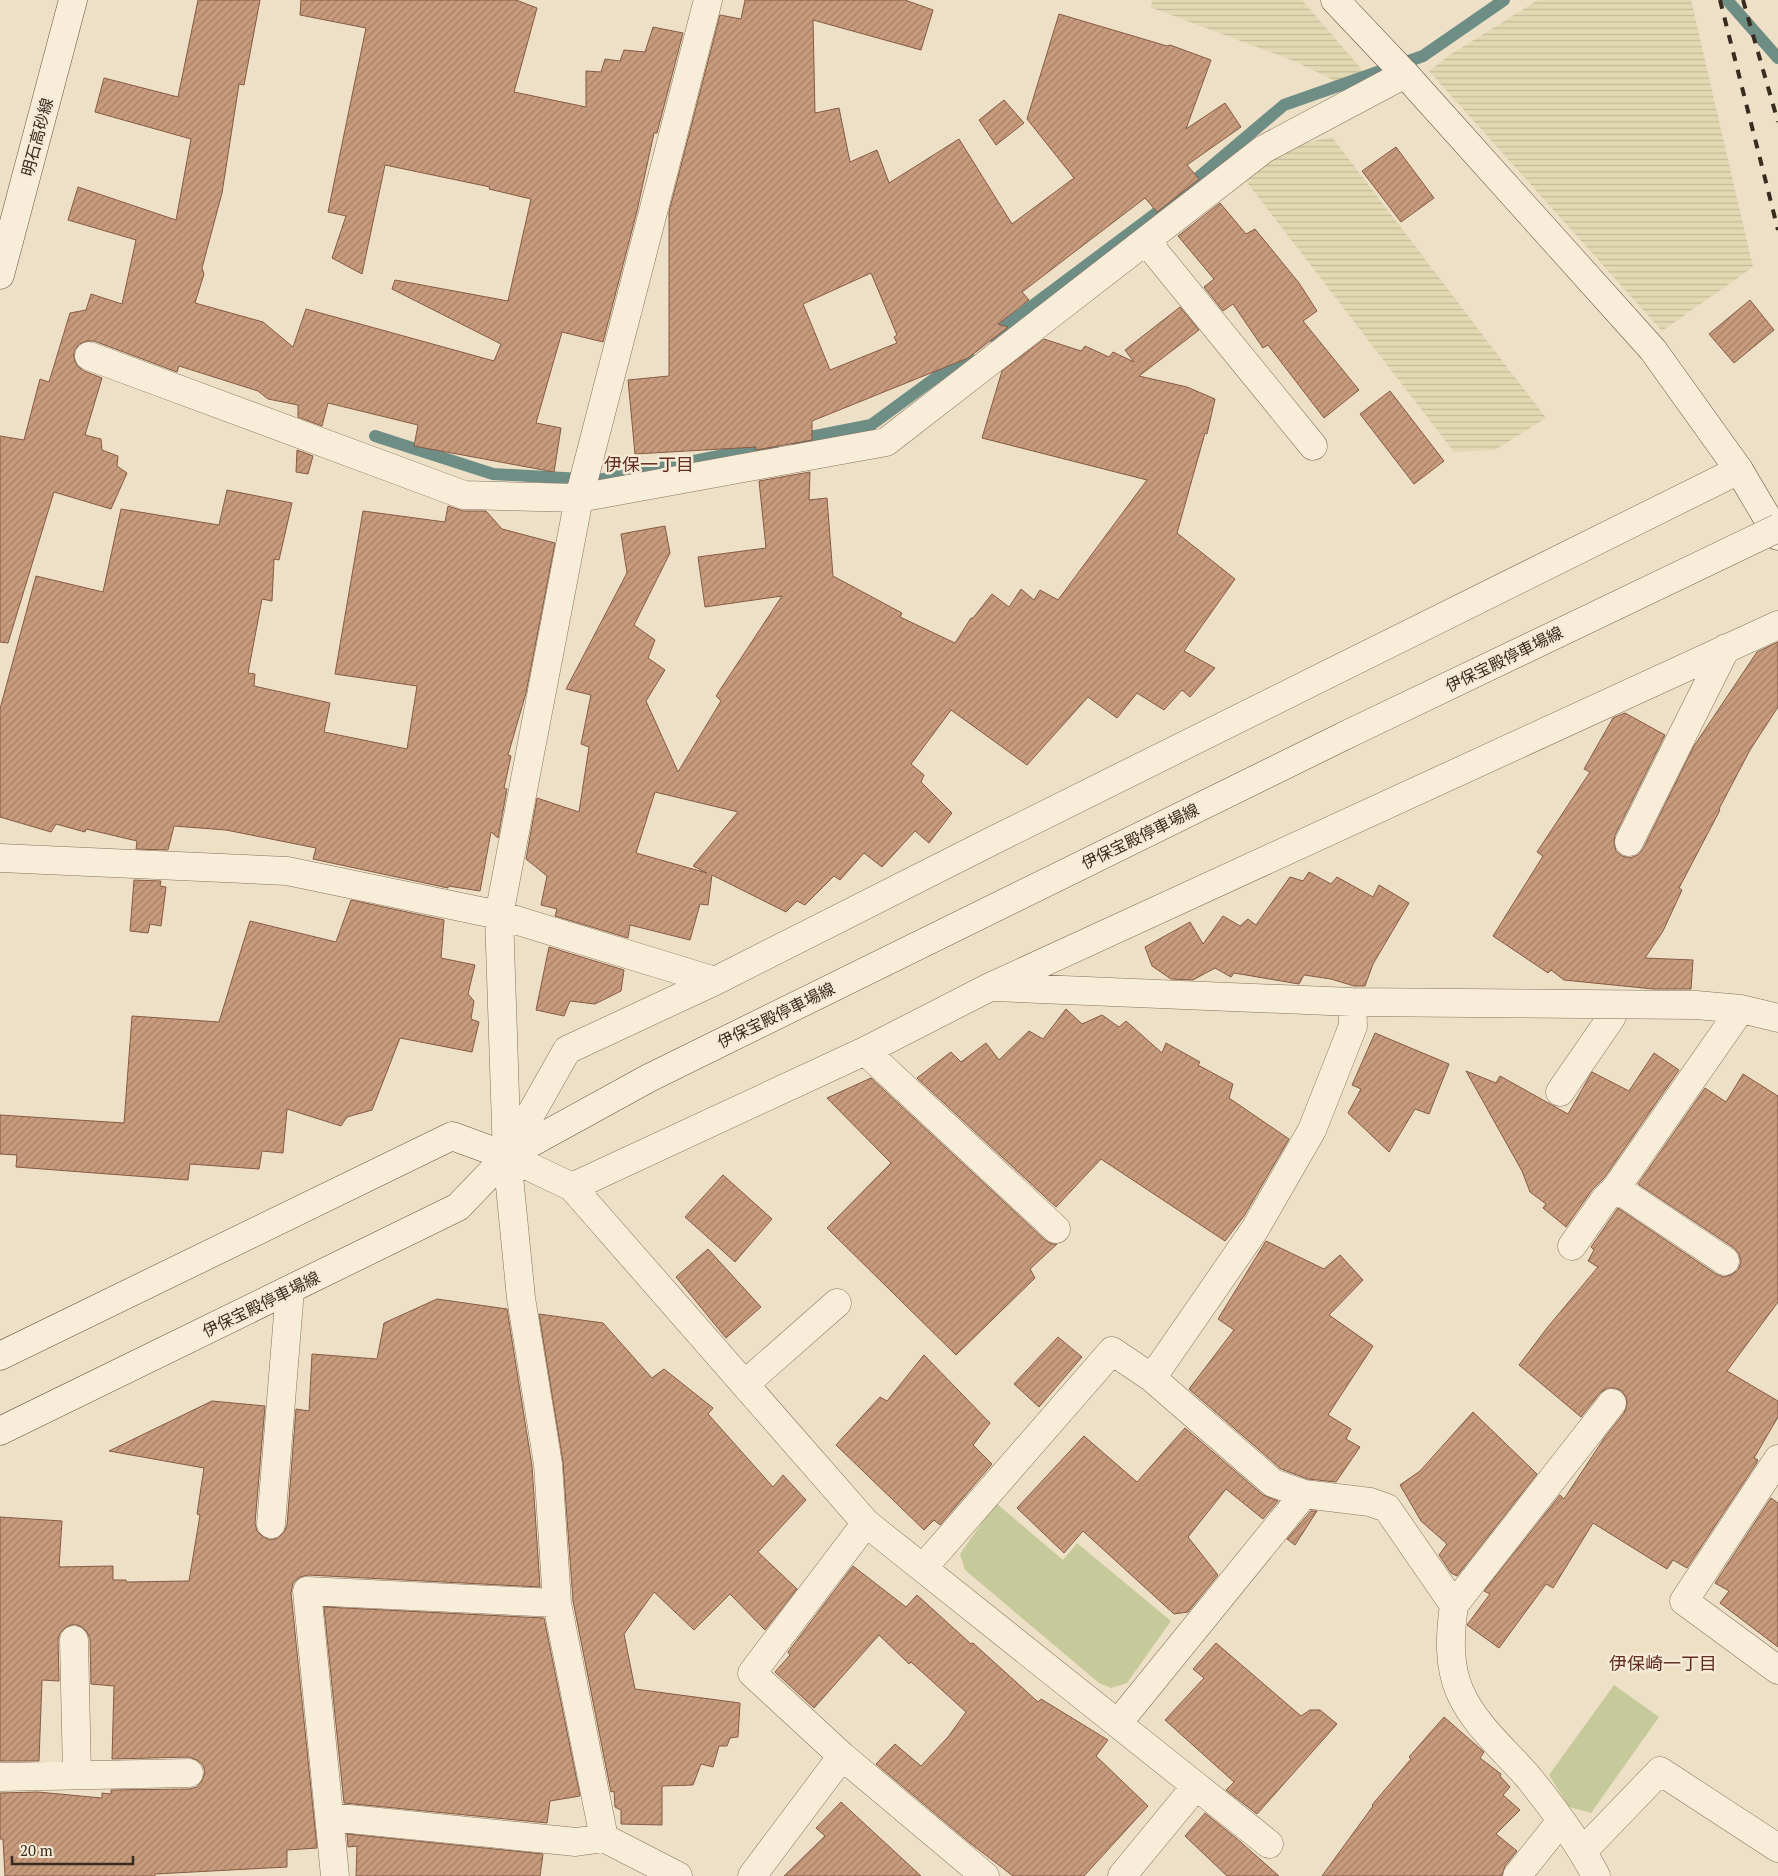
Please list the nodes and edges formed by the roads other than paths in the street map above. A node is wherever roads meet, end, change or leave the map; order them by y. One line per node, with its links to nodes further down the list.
1 (74, 0): 6 (street, 明石高砂線)
2 (708, 0): 10 (street)
3 (1336, 0): 4 (street)
4 (1405, 74): 5 (street); 9 (street)
5 (1146, 241): 8 (street); 10 (street)
6 (0, 275)
7 (90, 356): 10 (street)
8 (1313, 446)
9 (1738, 470): 12 (street); 18 (street)
10 (579, 498): 17 (street)
11 (1778, 528): 26 (street, 伊保宝殿停車場線, bridge)
12 (1778, 536)
13 (1778, 625): 14 (street)
14 (1726, 648): 15 (street); 19 (street)
15 (1629, 842)
16 (0, 858): 17 (street)
17 (499, 915): 18 (street); 26 (street)
18 (715, 981): 26 (street)
19 (990, 987): 20 (street); 24 (street)
20 (1352, 1002): 21 (street); 35 (street)
21 (1617, 1005): 22 (street); 25 (street)
22 (1741, 1009): 23 (street); 28 (street)
23 (1778, 1018)
24 (865, 1052): 27 (street); 29 (street)
25 (1560, 1092)
26 (507, 1156): 27 (street); 32 (street, 伊保宝殿停車場線); 34 (street); 44 (street)
27 (572, 1187): 36 (street)
28 (1616, 1188): 30 (street); 31 (street)
29 (1056, 1229)
30 (1572, 1246)
31 (1725, 1261)
32 (290, 1290): 38 (street, 伊保宝殿停車場線); 42 (street)
33 (837, 1303): 36 (street)
34 (0, 1356)
35 (1152, 1378): 40 (street); 43 (street)
36 (745, 1384): 41 (street)
37 (1612, 1403): 45 (street)
38 (0, 1431)
39 (1778, 1459): 47 (street)
40 (1304, 1494): 45 (street); 48 (street)
41 (866, 1523): 43 (street); 49 (street)
42 (271, 1524)
43 (923, 1568): 48 (street)
44 (557, 1603): 54 (street); 56 (street)
45 (1454, 1605): 55 (street)
46 (74, 1640): 51 (street)
47 (1778, 1670)
48 (1118, 1724): 53 (street)
49 (842, 1756): 62 (street); 63 (street)
50 (189, 1773): 51 (street)
51 (77, 1775): 52 (street)
52 (0, 1777)
53 (1196, 1786): 57 (street); 64 (street)
54 (330, 1817): 56 (street); 60 (street)
55 (1561, 1821): 59 (street); 65 (street)
56 (604, 1838): 61 (street)
57 (1269, 1844)
58 (1778, 1848): 59 (street)
59 (1583, 1851): 66 (street)
60 (335, 1876)
61 (678, 1876)
62 (752, 1876)
63 (985, 1876)
64 (1122, 1876)
65 (1517, 1876)
66 (1596, 1876)

